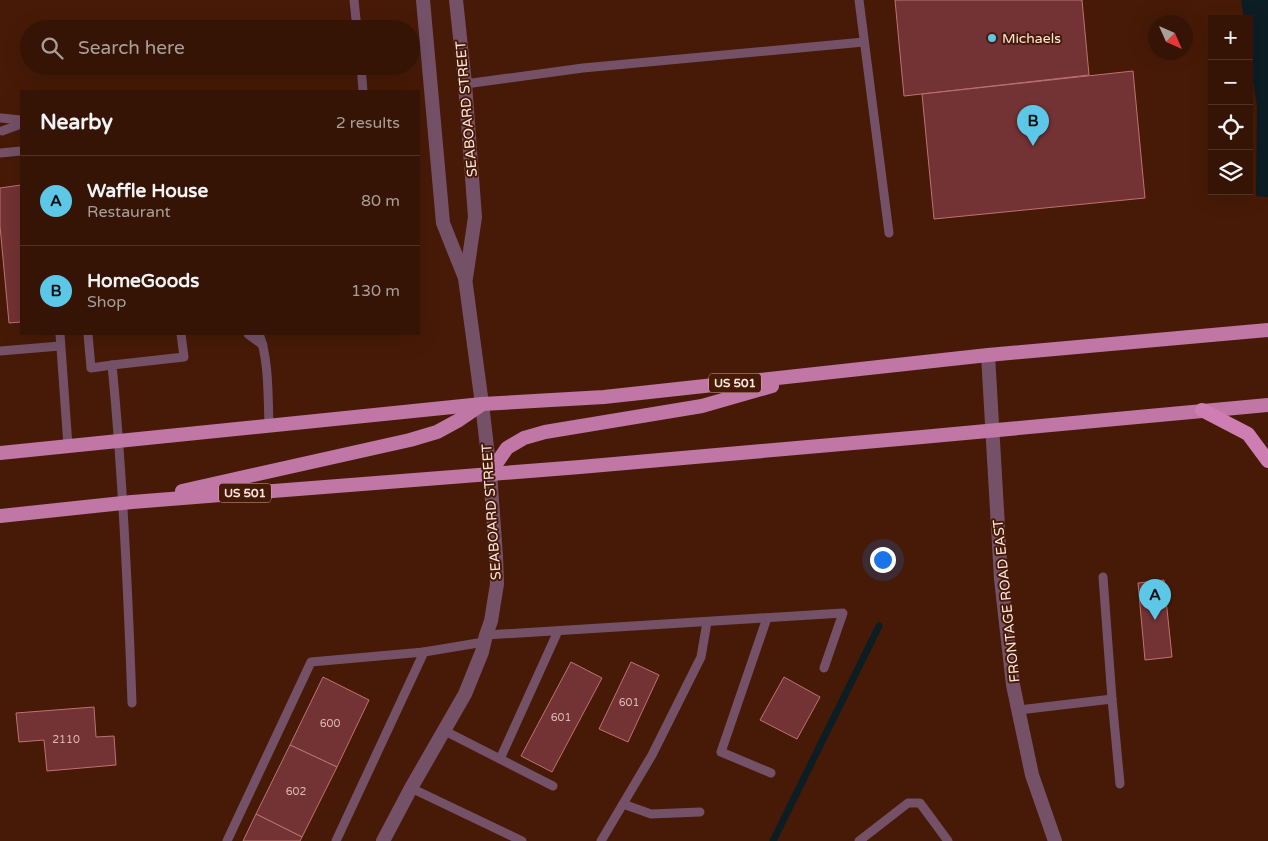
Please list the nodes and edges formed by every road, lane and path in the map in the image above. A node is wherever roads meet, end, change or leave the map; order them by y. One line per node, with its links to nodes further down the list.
1 (354, 0): 5 (lane)
2 (423, 0): 17 (street, SEABOARD STREET)
3 (456, 0): 8 (street, SEABOARD STREET)
4 (859, 0): 6 (lane)
5 (356, 20)
6 (864, 42): 8 (lane); 16 (lane)
7 (362, 75): 9 (lane)
8 (465, 84): 17 (street, SEABOARD STREET)
9 (363, 90)
10 (1, 118): 11 (lane)
11 (20, 120)
12 (20, 124): 13 (lane)
13 (2, 131)
14 (20, 151): 15 (lane)
15 (0, 153)
16 (889, 233)
17 (466, 278): 30 (street, SEABOARD STREET)
18 (1268, 330): 27 (main road, US 501)
19 (60, 335): 25 (lane)
20 (88, 335): 28 (lane)
21 (181, 335): 28 (lane)
22 (249, 335): 24 (lane)
23 (259, 335): 24 (lane)
24 (263, 345): 33 (lane)
25 (60, 346): 26 (lane); 36 (lane)
26 (0, 351)
27 (988, 355): 29 (main road, US 501); 34 (street, FRONTAGE ROAD EAST)
28 (112, 365): 35 (lane)
29 (810, 375): 30 (main road, US 501); 39 (main road)
30 (482, 404): 33 (main road, US 501); 39 (street, SEABOARD STREET); 40 (main road)
31 (1268, 405): 32 (main road, US 501)
32 (1202, 410): 34 (main road, US 501); 38 (highway)
33 (269, 426): 35 (main road, US 501)
34 (993, 430): 39 (main road, US 501); 51 (street, FRONTAGE ROAD EAST)
35 (119, 440): 36 (main road, US 501); 40 (lane)
36 (68, 446): 37 (main road, US 501)
37 (0, 452)
38 (1268, 461)
39 (490, 473): 40 (main road, US 501); 46 (street, SEABOARD STREET)
40 (128, 503): 41 (main road, US 501); 50 (lane)
41 (0, 516)
42 (1103, 577): 49 (lane)
43 (767, 618): 44 (lane); 48 (lane); 54 (lane)
44 (707, 622): 45 (lane); 58 (lane)
45 (558, 631): 46 (lane); 53 (lane)
46 (485, 639): 47 (lane); 52 (street, SEABOARD STREET)
47 (424, 652): 60 (lane); 61 (lane)
48 (824, 668)
49 (1112, 699): 51 (lane); 55 (lane)
50 (132, 703)
51 (1019, 710): 67 (street, FRONTAGE ROAD EAST)
52 (443, 730): 53 (lane); 57 (street, SEABOARD STREET)
53 (500, 759): 56 (lane)
54 (771, 773)
55 (1120, 784)
56 (553, 786)
57 (411, 788): 62 (street, SEABOARD STREET); 63 (lane)
58 (623, 804): 59 (lane); 64 (lane)
59 (700, 812)
60 (227, 841)
61 (336, 841)
62 (384, 841)
63 (522, 841)
64 (601, 841)
65 (859, 841): 66 (lane)
66 (948, 841)
67 (1055, 841)

